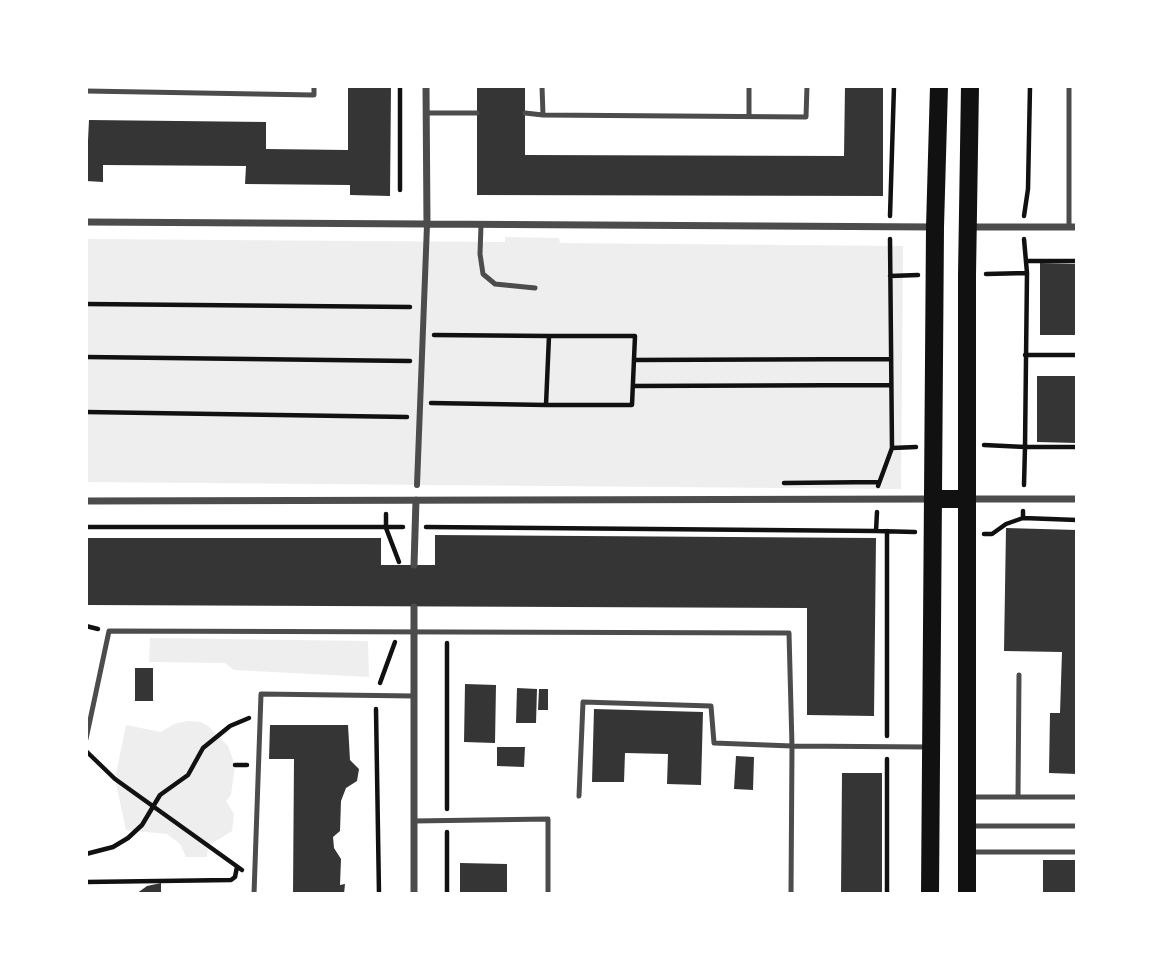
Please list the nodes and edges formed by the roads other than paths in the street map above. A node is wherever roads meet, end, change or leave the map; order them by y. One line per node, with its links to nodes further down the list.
1 (314, 86): 9 (lane)
2 (426, 86): 10 (street)
3 (542, 86): 13 (lane)
4 (749, 86): 14 (lane)
5 (807, 86): 14 (lane)
6 (939, 86): 20 (main road)
7 (970, 86): 21 (main road)
8 (1069, 86): 15 (lane)
9 (86, 91)
10 (426, 113): 11 (lane); 18 (street)
11 (477, 113)
12 (525, 113): 13 (lane)
13 (543, 115): 14 (lane)
14 (749, 116)
15 (1069, 195): 16 (lane); 22 (lane)
16 (1077, 195)
17 (86, 222): 18 (street)
18 (427, 225): 19 (street); 24 (street)
19 (481, 225): 20 (street); 23 (lane)
20 (935, 227): 21 (main road); 25 (main road)
21 (968, 227): 22 (street); 26 (main road)
22 (1073, 227)
23 (535, 288)
24 (417, 485)
25 (933, 499): 26 (main road); 28 (street); 37 (main road)
26 (967, 499): 27 (street); 39 (main road)
27 (1077, 499)
28 (416, 500): 29 (street); 30 (street)
29 (86, 501)
30 (414, 565)
31 (414, 607): 32 (street)
32 (414, 633): 34 (street); 35 (lane); 36 (lane)
33 (1019, 675): 40 (lane)
34 (414, 696): 42 (street); 47 (lane)
35 (86, 739)
36 (792, 746): 37 (lane); 38 (lane); 50 (lane)
37 (931, 747): 51 (main road)
38 (579, 796)
39 (967, 797): 40 (lane); 43 (main road)
40 (1018, 797): 41 (lane)
41 (1077, 797)
42 (414, 821): 48 (street); 49 (lane)
43 (967, 826): 44 (lane); 45 (main road)
44 (1077, 826)
45 (967, 852): 46 (lane); 52 (main road)
46 (1077, 852)
47 (254, 894)
48 (414, 894)
49 (548, 894)
50 (791, 894)
51 (930, 894)
52 (967, 894)

